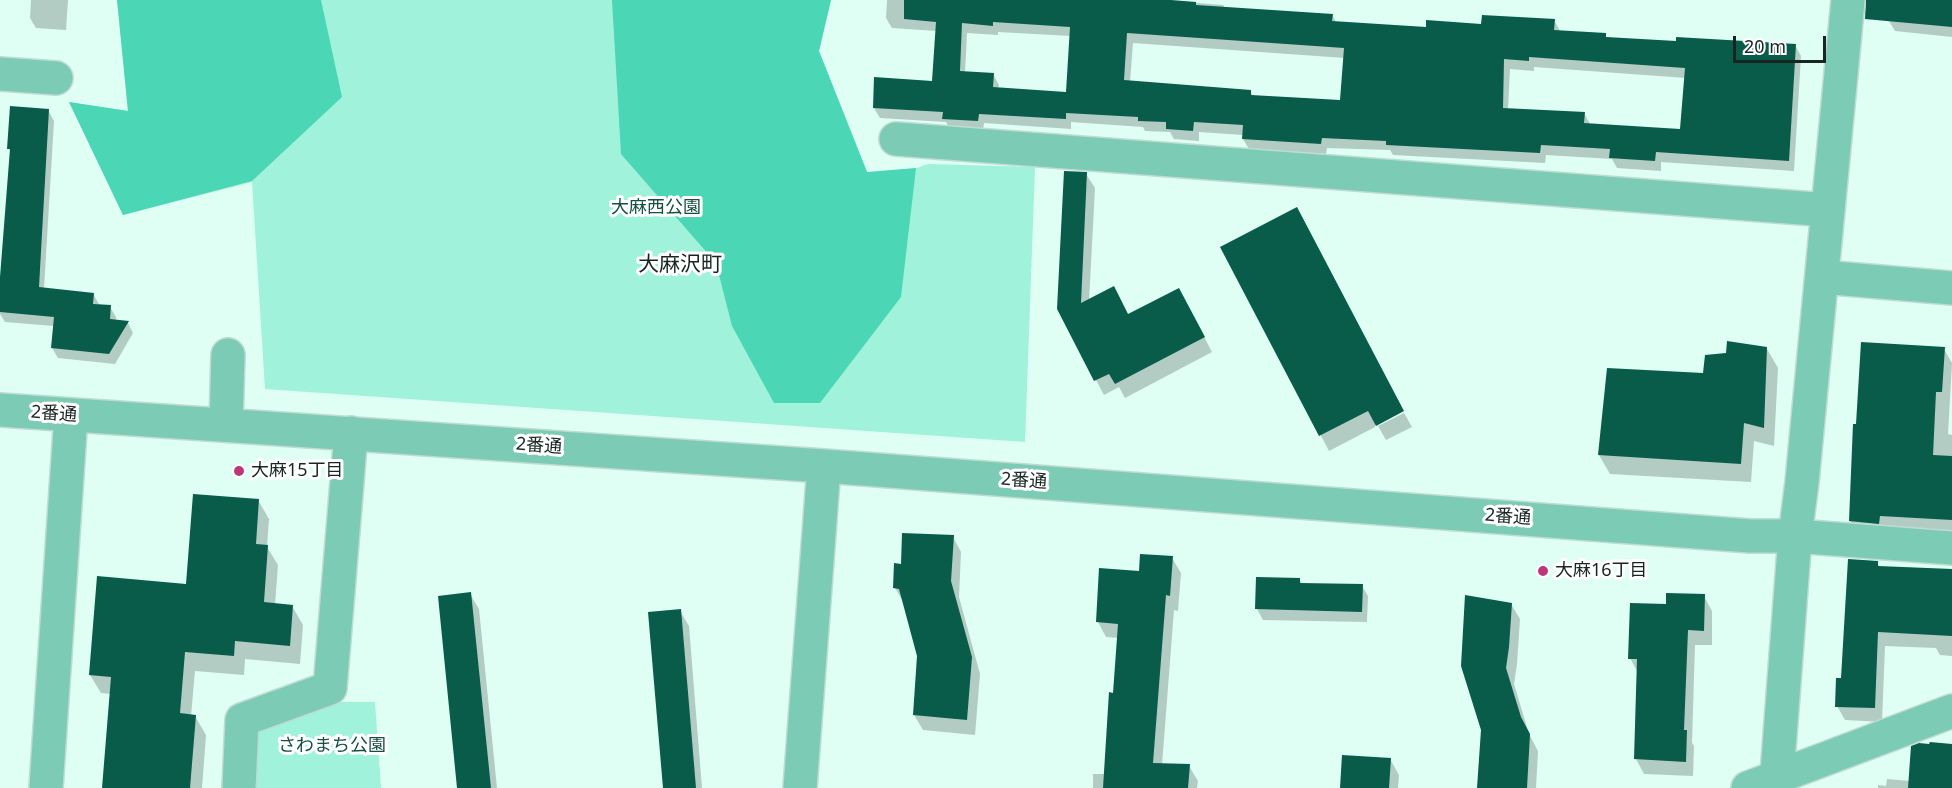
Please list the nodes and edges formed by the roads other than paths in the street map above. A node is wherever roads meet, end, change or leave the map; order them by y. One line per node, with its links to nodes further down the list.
1 (1848, 0): 5 (street)
2 (0, 74): 3 (street)
3 (56, 78)
4 (896, 139): 5 (street)
5 (1828, 210): 6 (street)
6 (1822, 277): 7 (street); 14 (street)
7 (1952, 288)
8 (228, 355): 11 (street)
9 (0, 410): 10 (street, 2番通)
10 (71, 415): 11 (street, 2番通); 18 (street)
11 (226, 425): 12 (street, 2番通)
12 (351, 433): 13 (street, 2番通); 19 (street)
13 (824, 466): 14 (street, 2番通); 20 (street)
14 (1795, 536): 15 (street, 2番通); 17 (street)
15 (1952, 548)
16 (1952, 711): 17 (street)
17 (1767, 785)
18 (46, 788)
19 (239, 788)
20 (800, 788)

